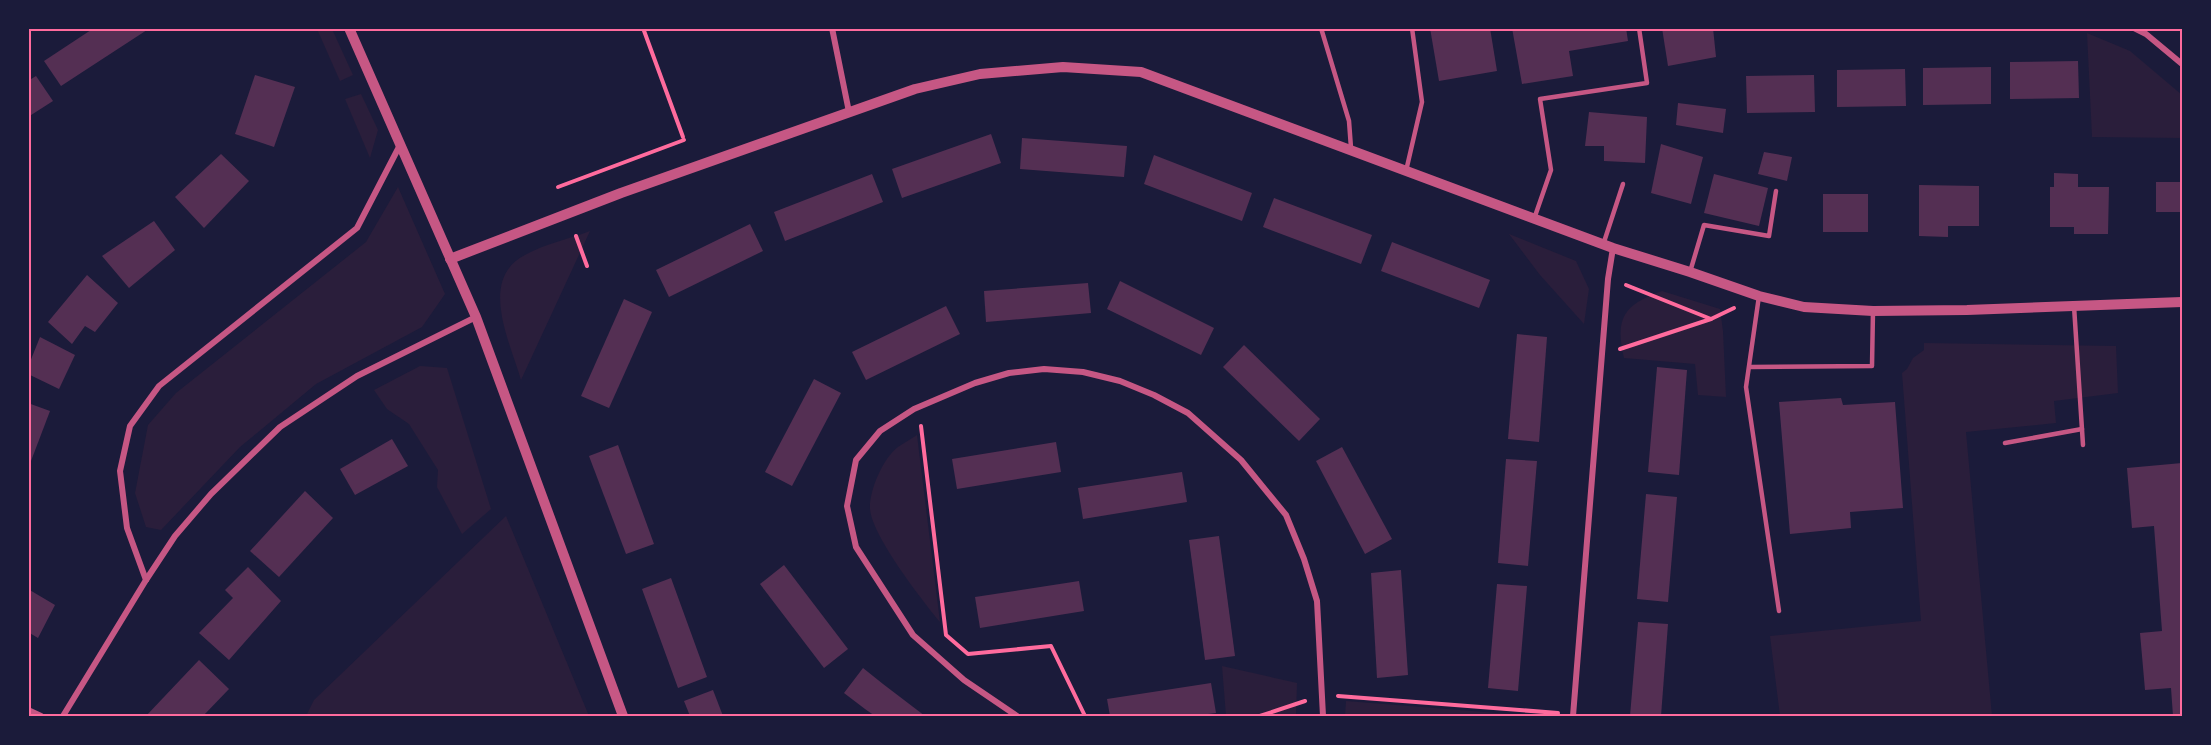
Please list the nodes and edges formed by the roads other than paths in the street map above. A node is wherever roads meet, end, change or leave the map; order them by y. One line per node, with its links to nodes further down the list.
1 (349, 28): 9 (street)
2 (832, 28): 8 (street)
3 (1321, 28): 10 (lane)
4 (1412, 28): 11 (lane)
5 (1639, 28): 14 (lane)
6 (2134, 28): 7 (street)
7 (2182, 64)
8 (849, 112): 10 (street); 16 (street)
9 (400, 146): 16 (street); 27 (street)
10 (1352, 151): 11 (street)
11 (1406, 171): 14 (street)
12 (1623, 184): 15 (lane)
13 (1776, 191): 17 (lane)
14 (1534, 219): 15 (street)
15 (1608, 247): 17 (street); 30 (street)
16 (450, 259): 22 (street)
17 (1690, 272): 18 (street)
18 (1759, 296): 21 (street); 23 (lane)
19 (2182, 302): 20 (street)
20 (2074, 306): 21 (street); 24 (lane)
21 (1874, 311): 23 (lane)
22 (476, 317): 27 (street); 33 (street)
23 (1750, 367): 28 (lane)
24 (2082, 429): 25 (lane); 26 (lane)
25 (2005, 443)
26 (2083, 445)
27 (146, 580): 32 (street)
28 (1779, 611)
29 (28, 710): 31 (street)
30 (1573, 716)
31 (41, 717)
32 (63, 717)
33 (623, 717)
34 (1017, 717): 35 (street)
35 (1323, 717)

